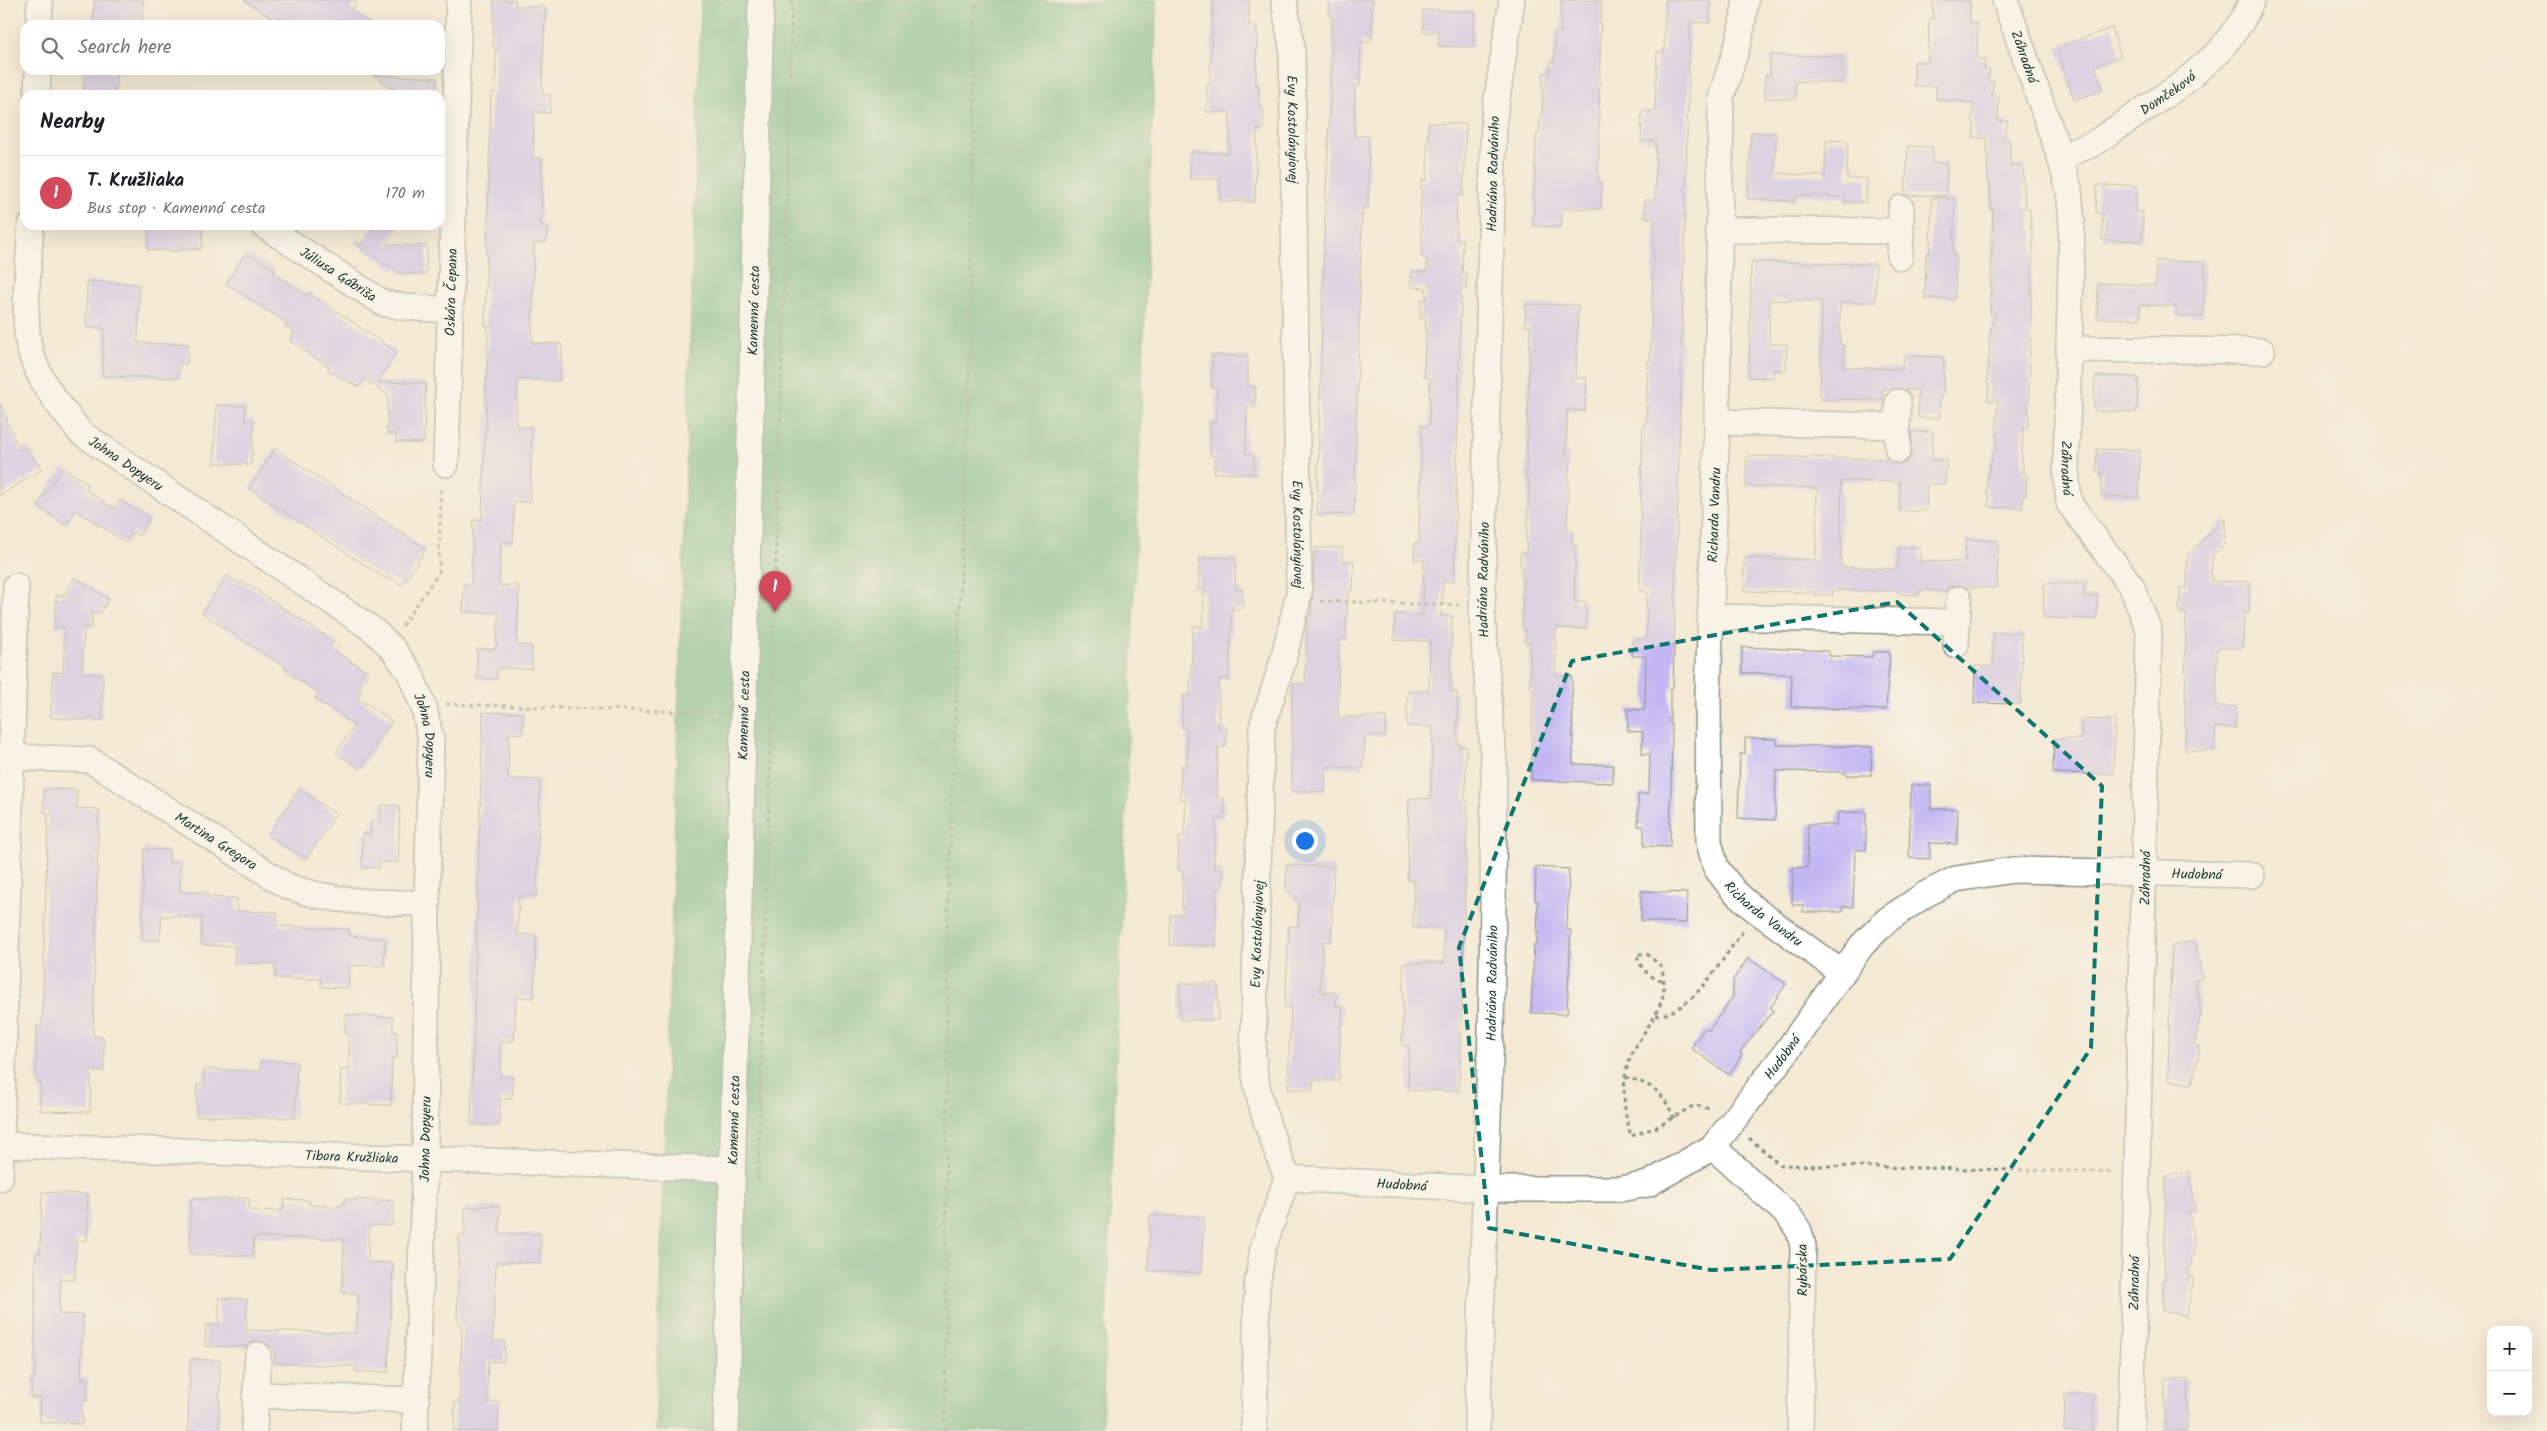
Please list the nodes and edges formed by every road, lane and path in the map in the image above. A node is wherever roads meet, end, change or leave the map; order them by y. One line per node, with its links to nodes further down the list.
1 (40, 0): 11 (street)
2 (459, 0): 19 (street, Oskára Čepana)
3 (761, 0): 47 (street, Kamenná cesta)
4 (792, 0): 51 (path)
5 (976, 0): 59 (path)
6 (1284, 0): 26 (street, Evy Kostolányiovej)
7 (1512, 0): 27 (street, Hadriána Radvániho)
8 (1746, 0): 17 (street, Richarda Vandru)
9 (2005, 0): 14 (street, Záhradná)
10 (2252, 0): 14 (street, Domčeková)
11 (39, 20)
12 (38, 75): 13 (street)
13 (37, 90)
14 (2060, 157): 20 (street, Záhradná)
15 (31, 230): 30 (street, Johna Dopyeru)
16 (271, 230): 19 (street, Júliusa Gábriša)
17 (1718, 230): 18 (street); 22 (street, Richarda Vandru)
18 (1900, 257)
19 (449, 310): 24 (street, Oskára Čepana)
20 (2070, 349): 21 (street); 34 (street, Záhradná)
21 (2262, 351)
22 (1717, 422): 23 (street); 28 (street, Richarda Vandru)
23 (1898, 426)
24 (446, 464): 30 (path)
25 (16, 586): 33 (street)
26 (1297, 600): 27 (path); 50 (street, Evy Kostolányiovej)
27 (1482, 605): 52 (street, Hadriána Radvániho)
28 (1711, 617): 29 (street); 37 (street, Richarda Vandru)
29 (1957, 622)
30 (387, 643): 36 (street, Johna Dopyeru)
31 (446, 704): 32 (path)
32 (727, 713)
33 (12, 757): 36 (street, Martina Gregora); 44 (street)
34 (2145, 873): 35 (street, Hudobná); 38 (street, Hudobná); 48 (street, Záhradná)
35 (2252, 875)
36 (427, 903): 46 (street, Johna Dopyeru)
37 (1757, 911): 38 (street, Richarda Vandru); 40 (path)
38 (1842, 973): 43 (street, Hudobná)
39 (1662, 980): 39 (path); 40 (path)
40 (1656, 1016): 41 (path)
41 (1625, 1077): 42 (path); 42 (path)
42 (1674, 1118): 43 (path)
43 (1731, 1122): 45 (street, Hudobná); 48 (path)
44 (1, 1145): 46 (street, Tibora Kružliaka); 49 (street)
45 (1712, 1147): 52 (street, Hudobná); 62 (street, Rybárska)
46 (425, 1160): 47 (street, Tibora Kružliaka); 55 (street, Johna Dopyeru)
47 (732, 1169): 58 (street, Kamenná cesta)
48 (2137, 1172): 63 (street, Záhradná)
49 (0, 1178)
50 (1287, 1178): 52 (street, Hudobná); 60 (street)
51 (758, 1182)
52 (1484, 1188): 61 (street, Hadriána Radvániho)
53 (258, 1355): 54 (street)
54 (256, 1395): 55 (street); 56 (street)
55 (416, 1400): 57 (street, Johna Dopyeru)
56 (254, 1431)
57 (415, 1431)
58 (726, 1431)
59 (945, 1431)
60 (1254, 1431)
61 (1477, 1431)
62 (1800, 1431)
63 (2130, 1431)

